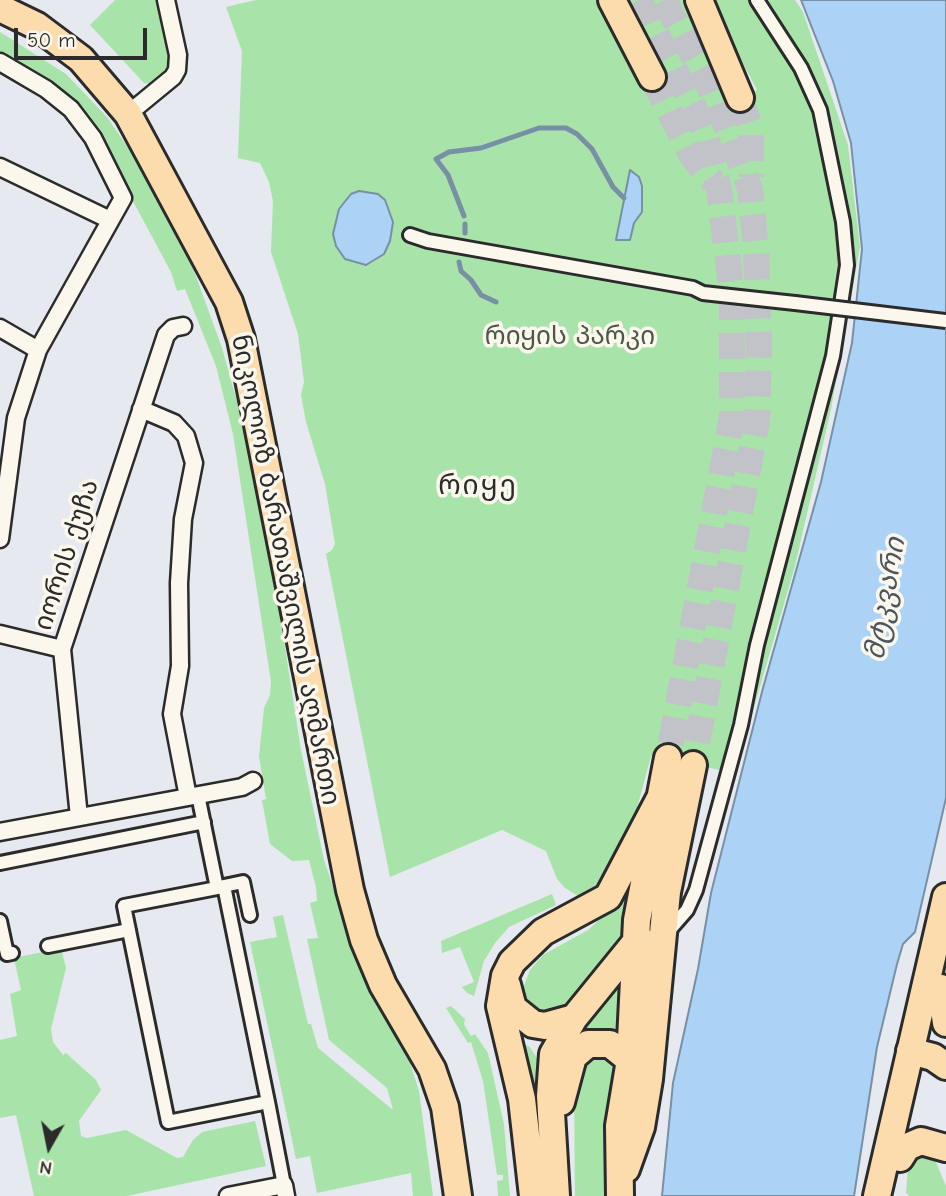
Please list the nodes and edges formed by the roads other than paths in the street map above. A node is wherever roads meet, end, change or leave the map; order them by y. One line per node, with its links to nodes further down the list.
1 (166, 0): 9 (street)
2 (612, 0): 7 (main road)
3 (699, 0): 8 (main road)
4 (757, 0): 39 (street)
5 (0, 8): 9 (main road, ნიკოლოზ ბარათაშვილის აღმართი)
6 (0, 62): 11 (street)
7 (652, 77)
8 (740, 98)
9 (128, 114): 60 (main road, ნიკოლოზ ბარათაშვილის აღმართი)
10 (0, 167): 11 (street)
11 (110, 220): 16 (street)
12 (410, 235): 13 (street, bridge)
13 (946, 321)
14 (183, 326): 17 (street, იორის ქუჩა)
15 (0, 328): 16 (street)
16 (38, 350): 18 (street)
17 (141, 409): 21 (street, იორის ქუჩა); 25 (street)
18 (5, 474): 19 (street)
19 (0, 539)
20 (0, 634): 21 (street)
21 (62, 649): 27 (street, იორის ქუჩა)
22 (667, 758): 26 (main road)
23 (694, 765): 32 (main road)
24 (253, 781): 25 (street)
25 (193, 796): 27 (street); 28 (street)
26 (659, 800): 40 (main road); 45 (main road)
27 (79, 817): 29 (street)
28 (204, 822): 30 (street); 31 (street)
29 (0, 832)
30 (0, 863)
31 (220, 887): 34 (street); 36 (street); 38 (street)
32 (667, 892): 39 (main road); 40 (main road)
33 (946, 897): 51 (main road)
34 (250, 915)
35 (0, 922): 42 (street)
36 (129, 930): 41 (street); 53 (street)
37 (248, 934): 38 (street)
38 (234, 936): 44 (street)
39 (663, 937): 58 (main road)
40 (636, 943): 49 (main road); 52 (main road)
41 (48, 946)
42 (6, 954)
43 (256, 970): 44 (street)
44 (242, 973): 48 (street)
45 (505, 976): 49 (main road); 61 (main road)
46 (944, 982): 50 (main road); 51 (main road)
47 (264, 1009): 48 (street)
48 (249, 1012): 53 (street)
49 (574, 1018): 54 (main road)
50 (946, 1023)
51 (927, 1057): 56 (main road); 63 (main road)
52 (630, 1060): 54 (main road); 58 (main road)
53 (268, 1102): 57 (street)
54 (555, 1134): 62 (main road)
55 (946, 1148): 56 (main road)
56 (900, 1158): 64 (main road)
57 (285, 1190): 59 (street)
58 (621, 1190)
59 (228, 1196)
60 (458, 1196)
61 (533, 1196)
62 (556, 1196)
63 (877, 1196)
64 (894, 1196)

